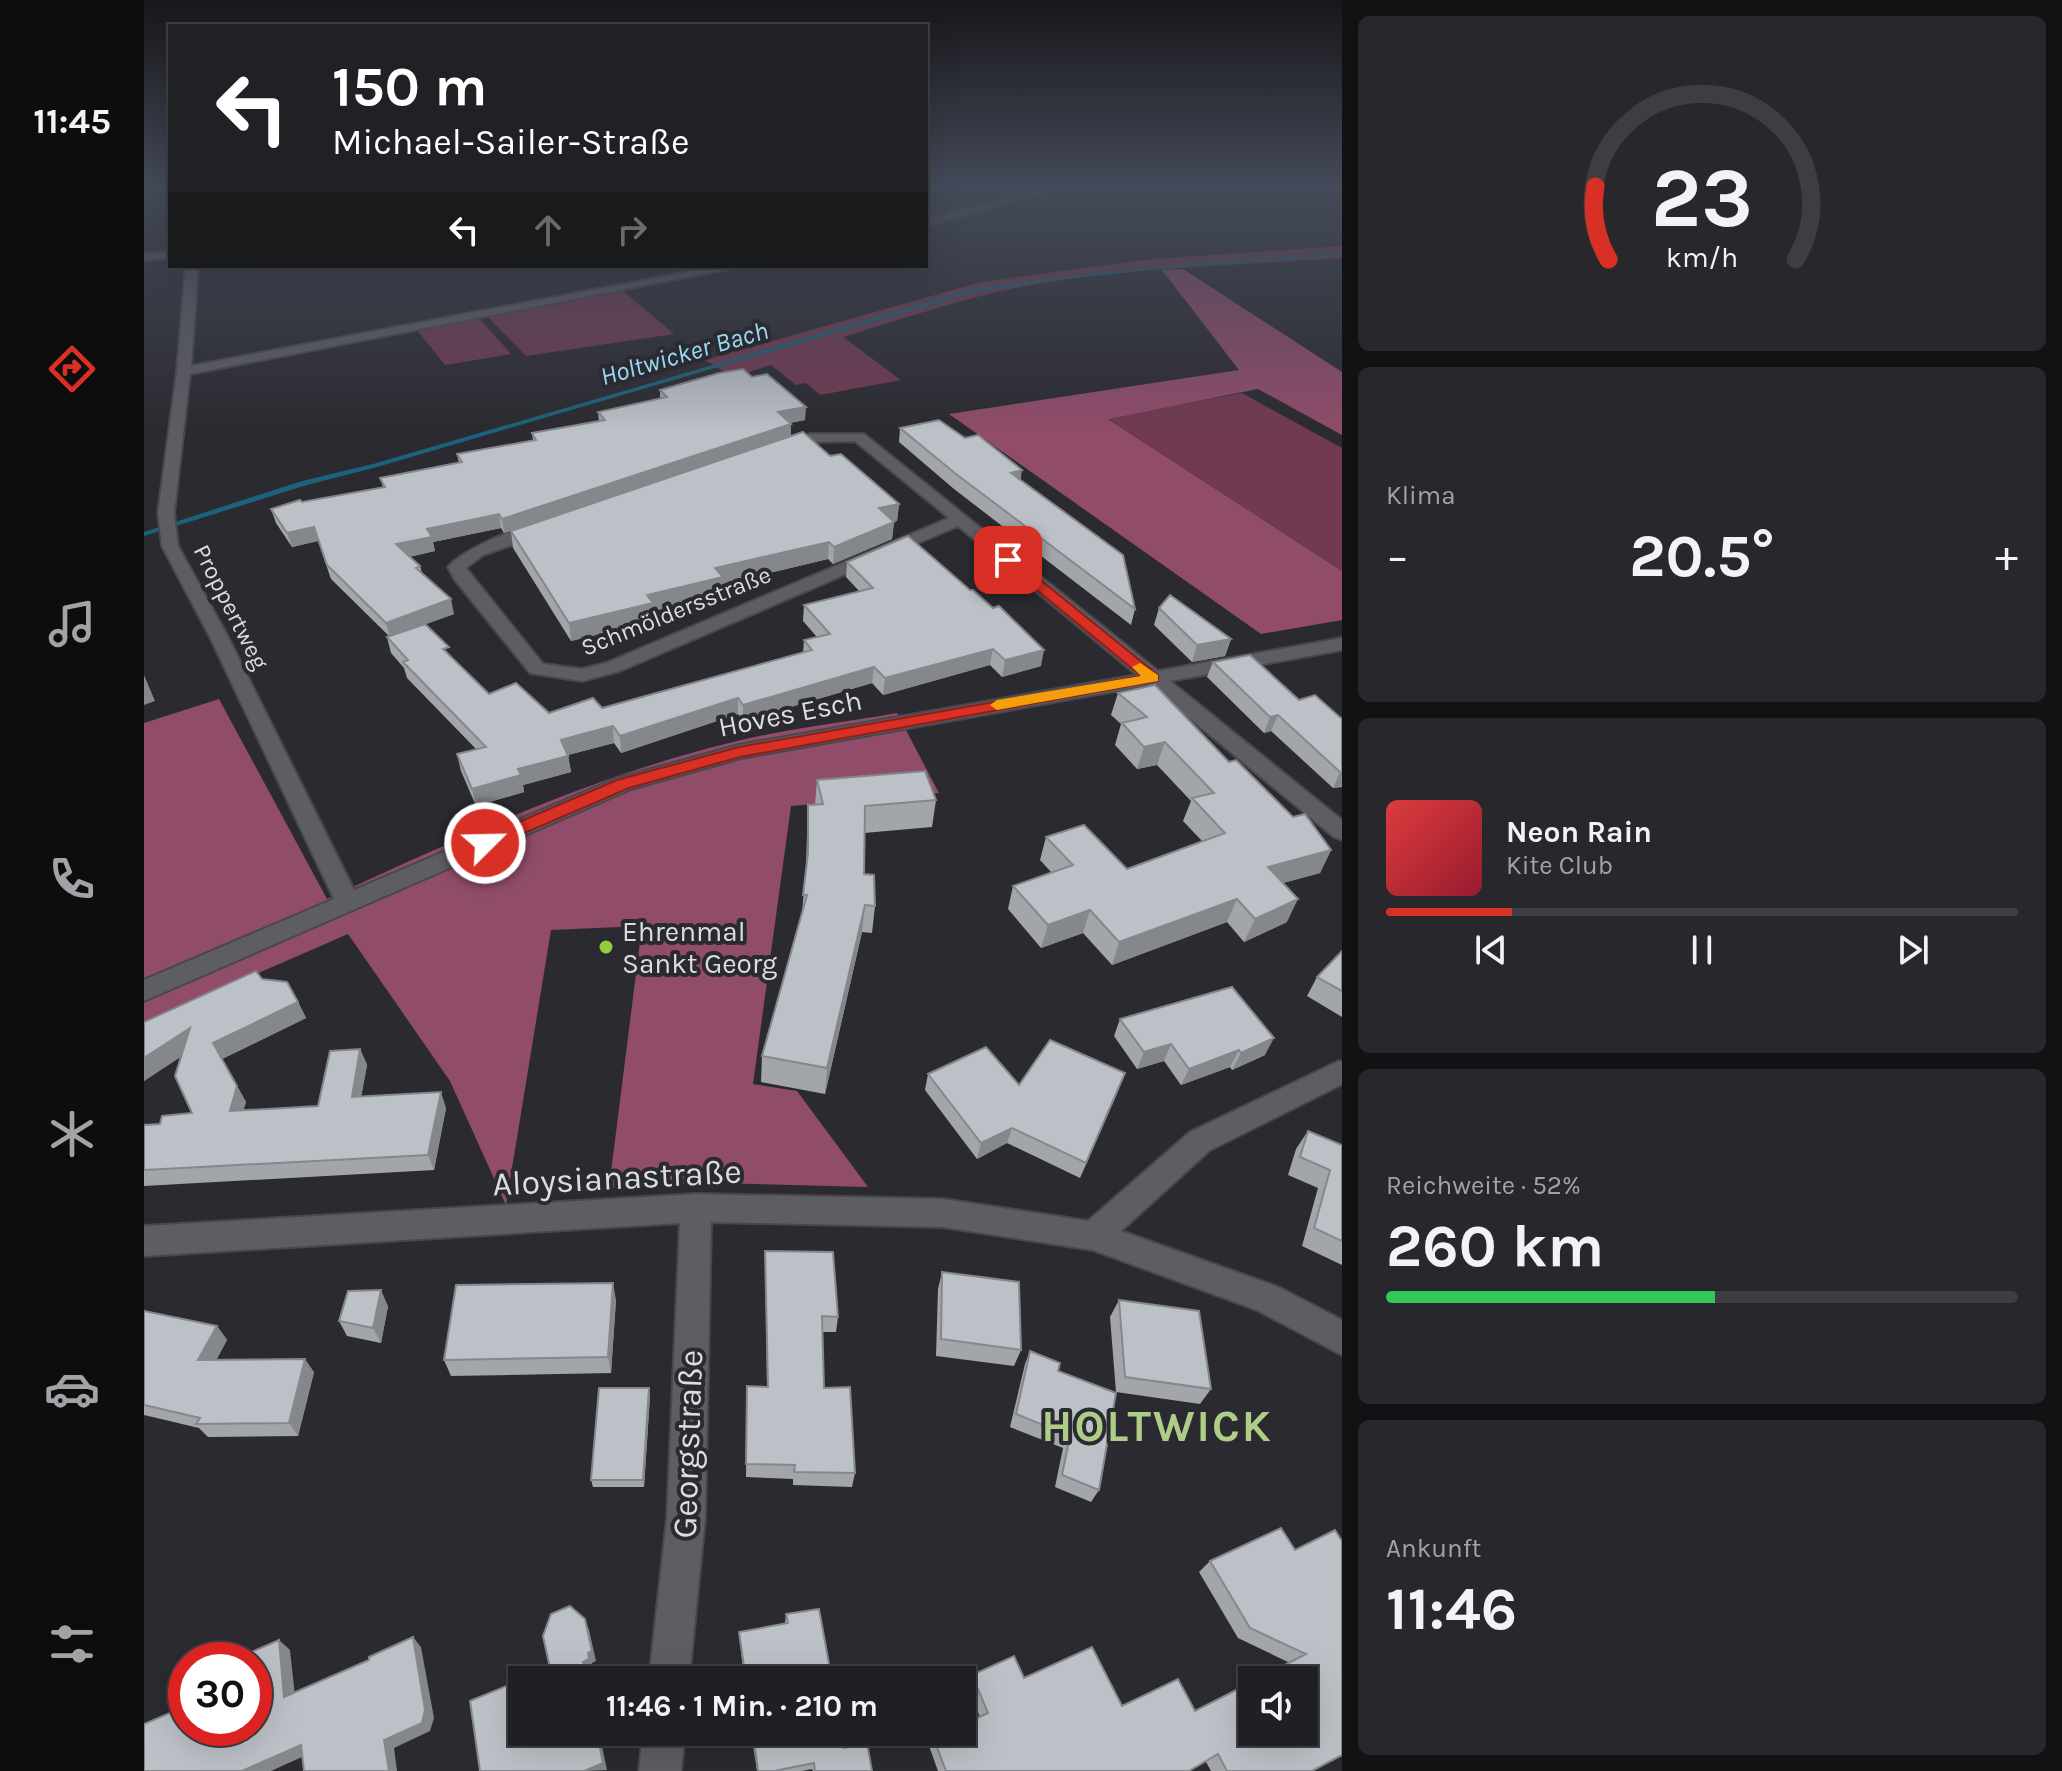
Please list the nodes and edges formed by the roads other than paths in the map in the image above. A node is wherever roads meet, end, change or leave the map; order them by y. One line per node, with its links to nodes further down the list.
1 (192, 268): 3 (street, Proppertweg)
2 (726, 268): 3 (street)
3 (184, 371): 10 (street, Proppertweg)
4 (764, 453): 5 (street)
5 (959, 520): 6 (street, Schmöldersstraße); 8 (street)
6 (553, 525)
7 (1342, 644): 8 (street, Hoves Esch)
8 (1153, 678): 9 (street); 10 (street, Hoves Esch)
9 (1342, 832)
10 (348, 902): 11 (street, Hoves Esch)
11 (144, 991)
12 (1339, 1072): 14 (street)
13 (696, 1208): 14 (street, Aloysianastraße); 15 (street, Aloysianastraße); 17 (street, Georgstraße)
14 (1093, 1236): 16 (street, Aloysianastraße)
15 (144, 1241)
16 (1342, 1338)
17 (670, 1666)
18 (663, 1746): 19 (street)
19 (660, 1771)

